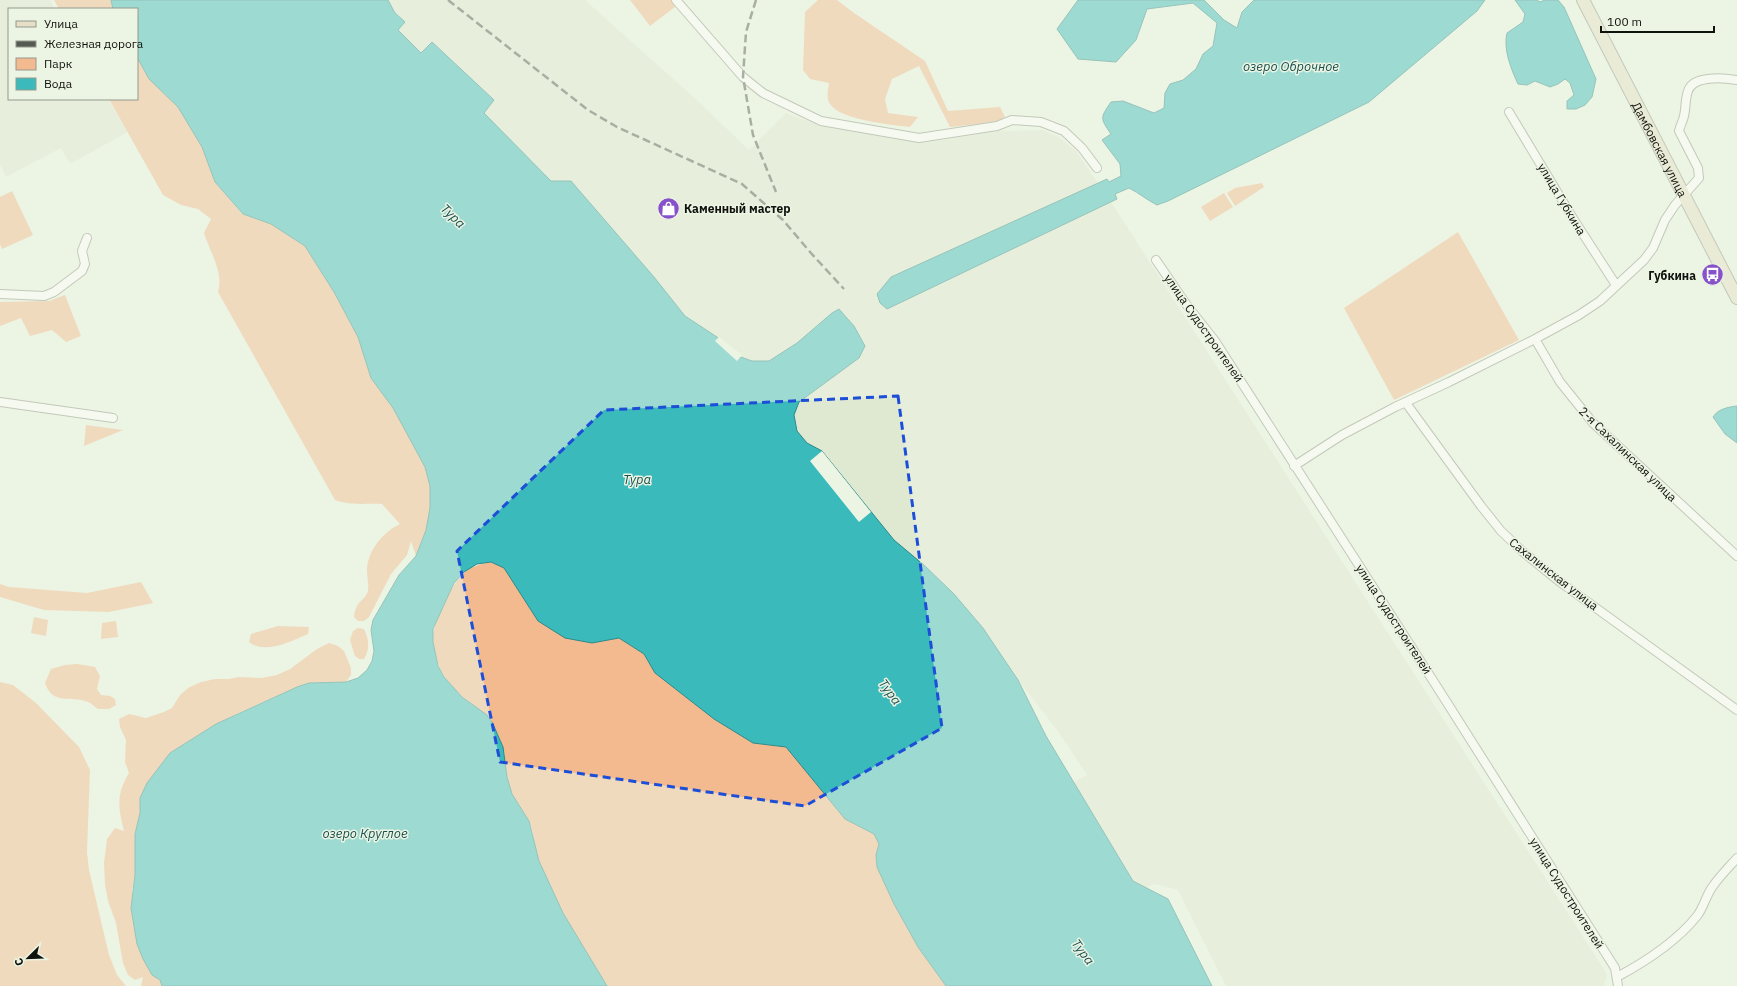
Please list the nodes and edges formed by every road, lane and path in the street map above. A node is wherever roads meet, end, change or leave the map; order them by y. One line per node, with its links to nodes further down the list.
1 (676, 0): 5 (street)
2 (1583, 0): 6 (main road, Дамбовская улица)
3 (1737, 80): 6 (street)
4 (1509, 112): 9 (street, улица Губкина)
5 (1097, 168)
6 (1683, 194): 9 (street); 11 (main road, Дамбовская улица)
7 (87, 238): 10 (street)
8 (1156, 260): 16 (street, улица Судостроителей)
9 (1616, 285): 12 (street)
10 (0, 294)
11 (1737, 298)
12 (1535, 339): 14 (street); 17 (street, 2-я Сахалинская улица)
13 (0, 402): 15 (street)
14 (1406, 403): 16 (street); 18 (street, Сахалинская улица)
15 (113, 418)
16 (1294, 466): 20 (street, улица Судостроителей)
17 (1737, 556)
18 (1737, 710)
19 (1737, 858): 20 (street)
20 (1617, 977): 21 (street, улица Судостроителей)
21 (1618, 986)

